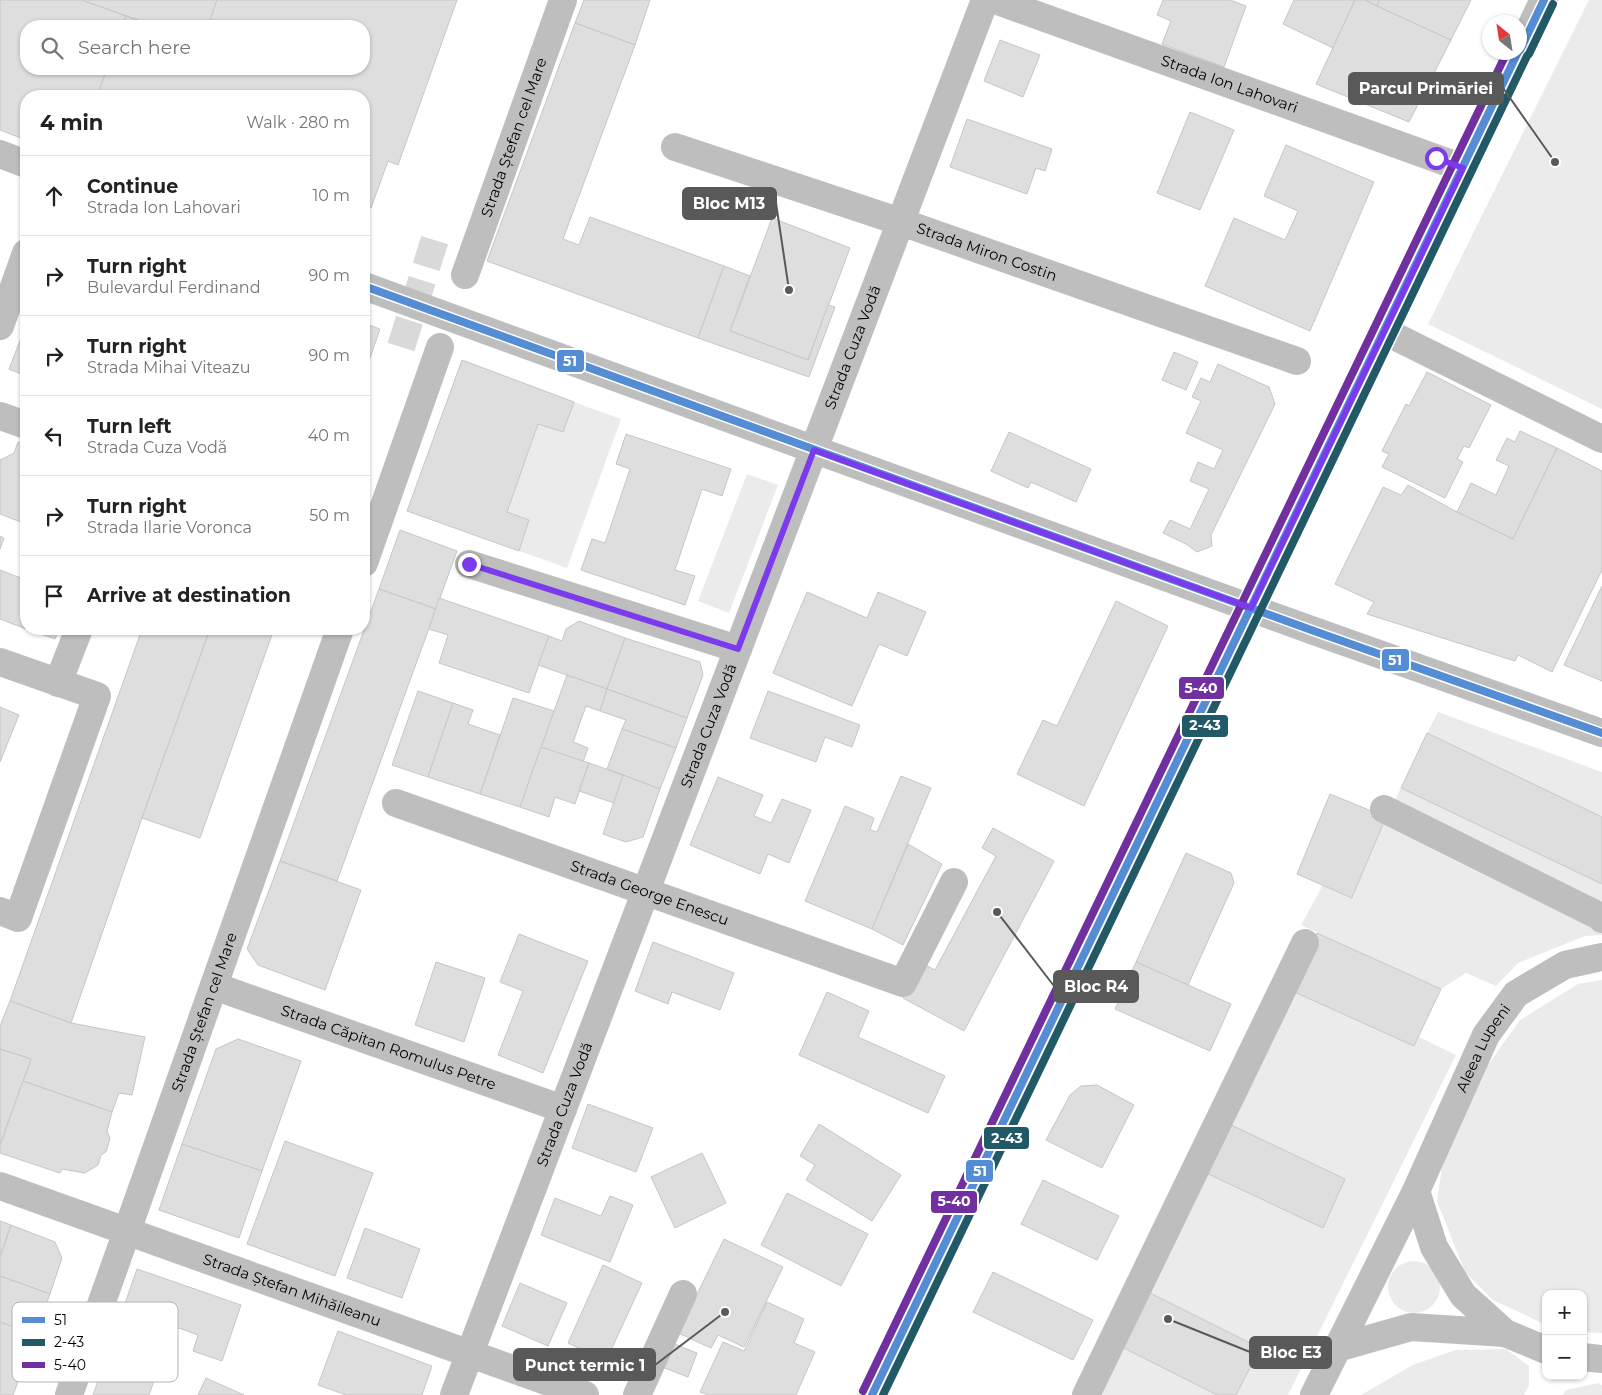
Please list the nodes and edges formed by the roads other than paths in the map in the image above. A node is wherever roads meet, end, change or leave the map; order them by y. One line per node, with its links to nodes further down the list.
1 (563, 0): 13 (street, Strada Ștefan cel Mare)
2 (986, 0): 11 (street, Strada Cuza Vodă)
3 (995, 0): 10 (street, Strada Ion Lahovari)
4 (1544, 0): 5 (street)
5 (1527, 35)
6 (1515, 60): 10 (street)
7 (675, 147): 11 (street, Strada Miron Costin)
8 (0, 154): 9 (street)
9 (20, 162)
10 (1463, 168): 16 (street)
11 (901, 222): 18 (street, Strada Miron Costin); 22 (street, Strada Cuza Vodă)
12 (20, 270): 15 (street)
13 (465, 275)
14 (370, 288): 22 (street)
15 (0, 326)
16 (1384, 330): 21 (street); 25 (street)
17 (440, 347): 23 (street)
18 (1297, 362)
19 (0, 416): 20 (street)
20 (20, 423)
21 (1602, 439)
22 (814, 450): 25 (street); 28 (street, Strada Cuza Vodă)
23 (370, 546)
24 (469, 564): 28 (street)
25 (1251, 608): 31 (street); 58 (street)
26 (77, 635): 30 (street)
27 (338, 635): 40 (street, Strada Ștefan cel Mare)
28 (738, 649): 35 (street, Strada Cuza Vodă)
29 (0, 662): 30 (street)
30 (58, 683): 36 (street)
31 (1602, 733)
32 (396, 803): 35 (street, Strada George Enescu)
33 (1384, 809): 37 (street)
34 (954, 882): 35 (street, Strada George Enescu)
35 (646, 892): 41 (street, Strada Cuza Vodă)
36 (9, 915)
37 (1602, 919)
38 (1305, 943): 59 (street)
39 (1602, 956): 43 (street, Aleea Lupeni)
40 (214, 986): 41 (street, Strada Căpitan Romulus Petre); 44 (street, Strada Ștefan cel Mare)
41 (563, 1109): 50 (street, Strada Cuza Vodă)
42 (0, 1186): 44 (street, Strada Ștefan Mihăileanu)
43 (1416, 1191): 47 (street); 48 (street, Aleea Lupeni)
44 (127, 1231): 46 (street, Strada Ștefan cel Mare); 50 (street, Strada Ștefan Mihăileanu)
45 (683, 1294): 57 (street)
46 (102, 1302)
47 (1505, 1332): 48 (street); 49 (street)
48 (1337, 1348): 60 (street, Aleea Lupeni)
49 (1542, 1348)
50 (470, 1354): 55 (street, Strada Cuza Vodă); 56 (street, Strada Ștefan Mihăileanu)
51 (1587, 1357): 52 (street)
52 (1602, 1359)
53 (74, 1382): 54 (street, Strada Ștefan cel Mare)
54 (69, 1395)
55 (454, 1395)
56 (585, 1395)
57 (637, 1395)
58 (872, 1395)
59 (1086, 1395)
60 (1314, 1395)

